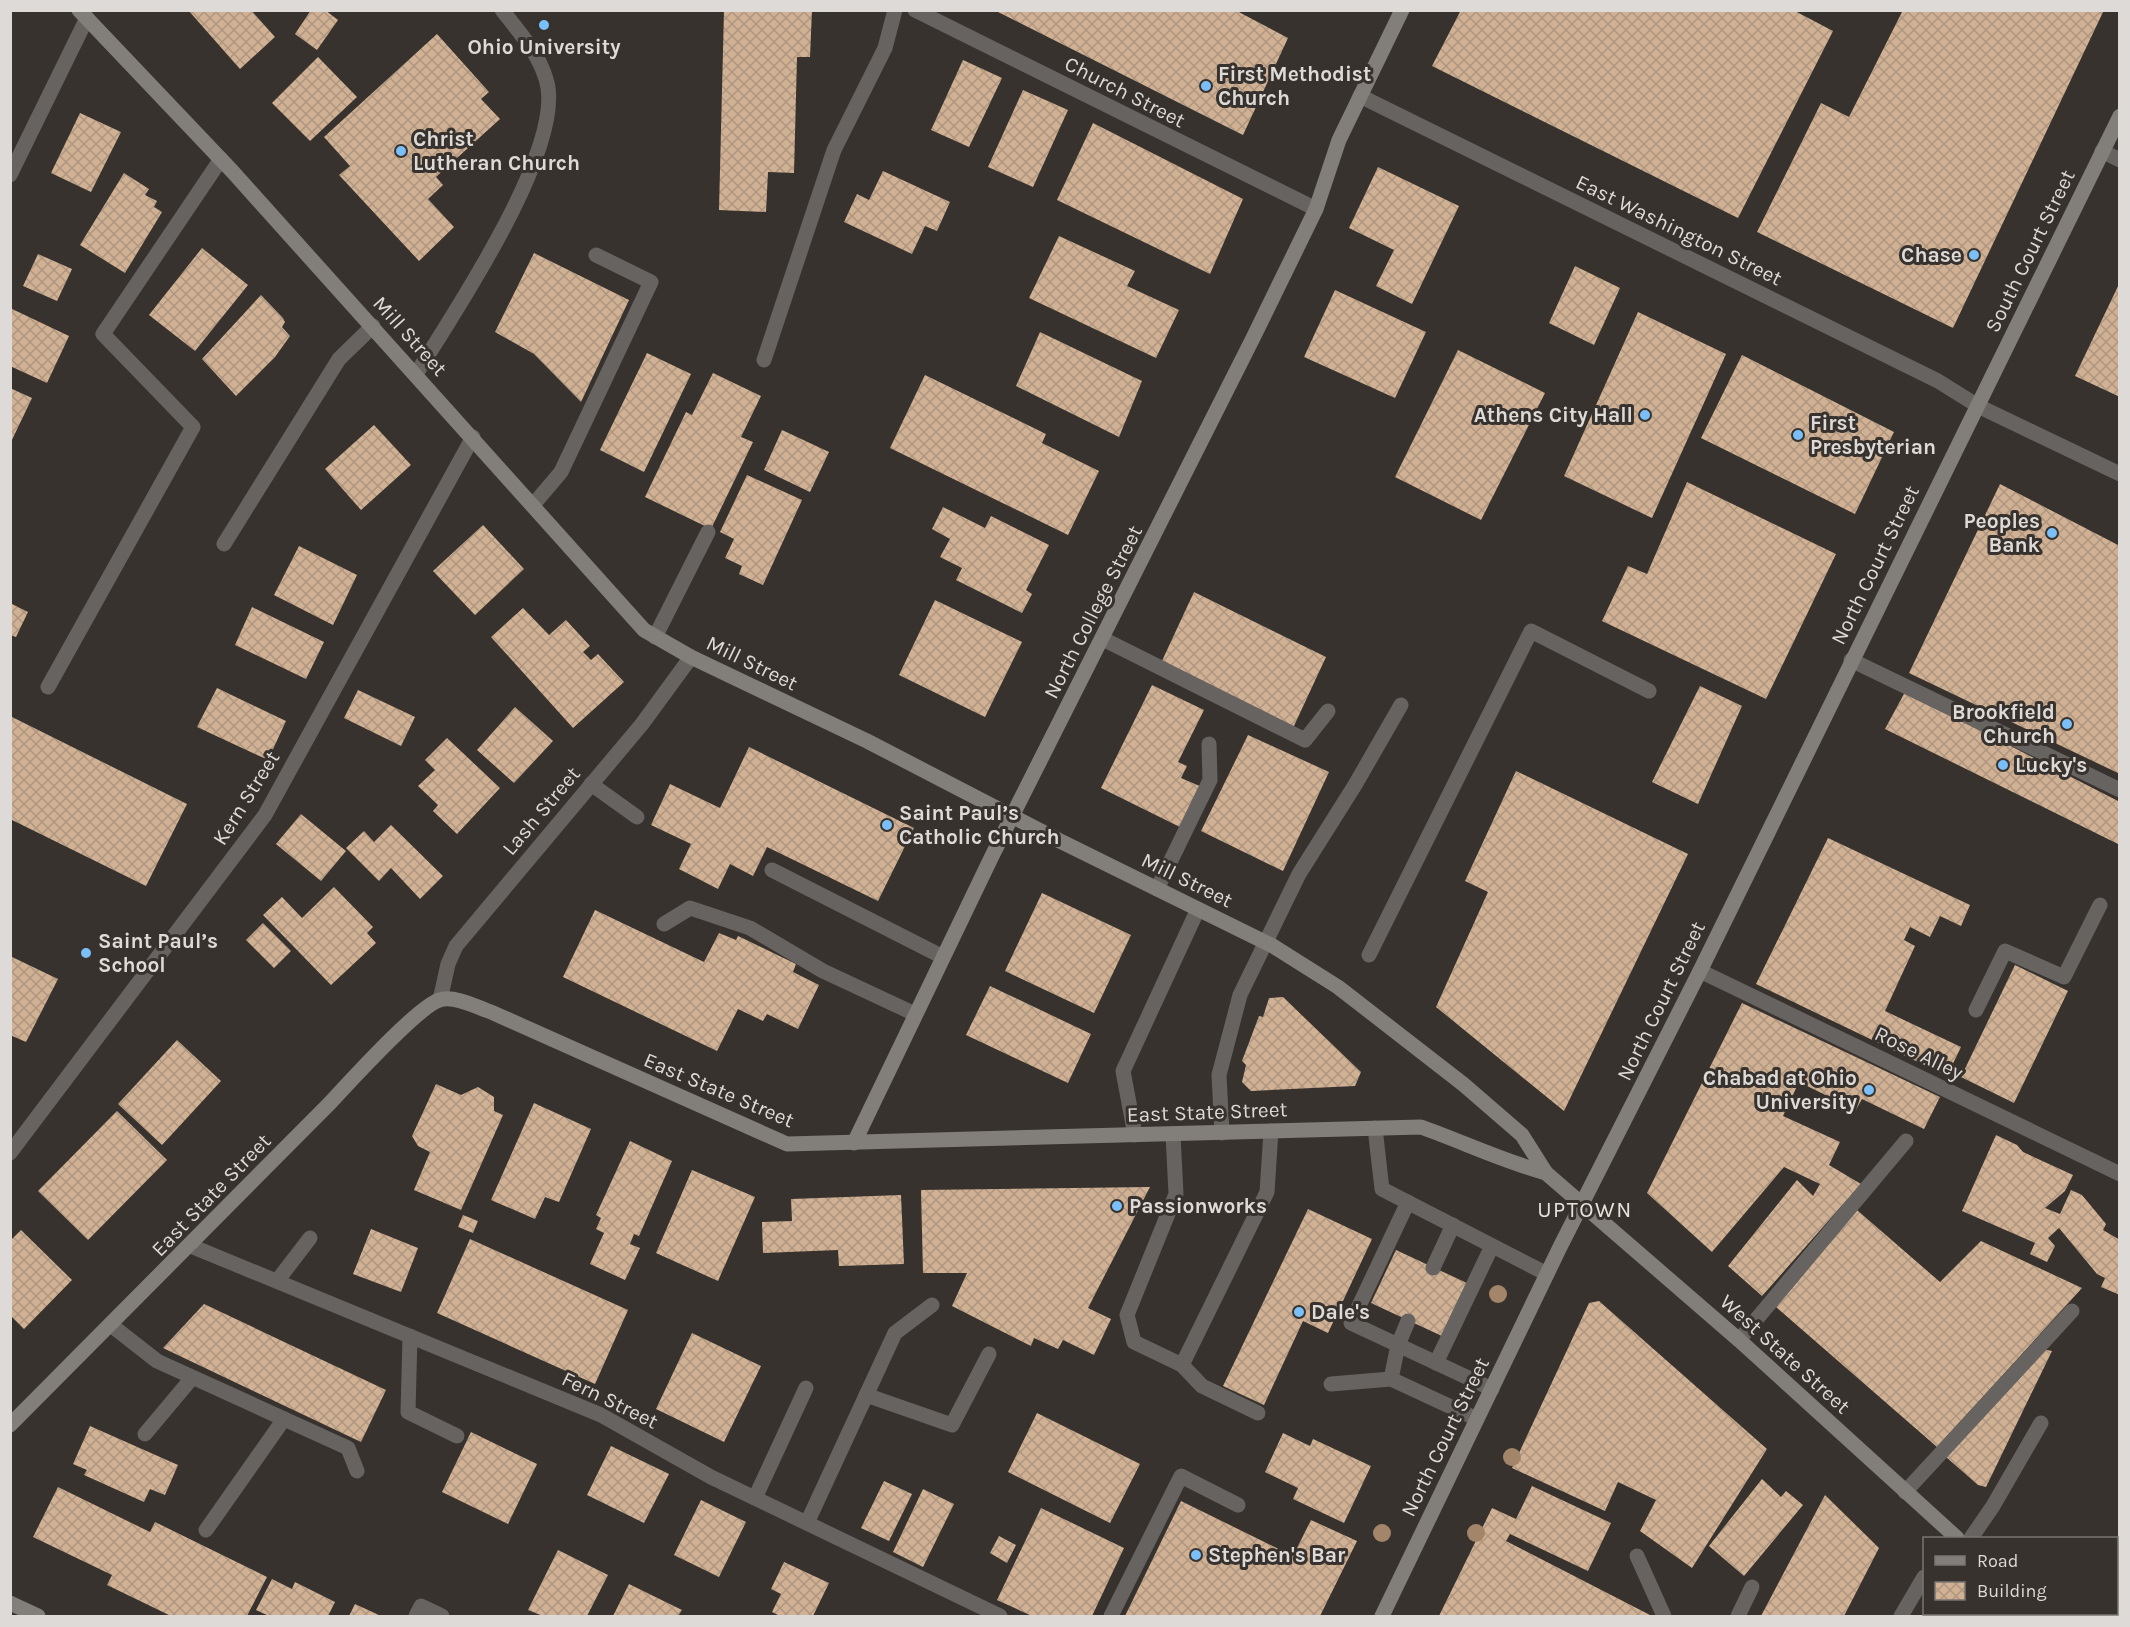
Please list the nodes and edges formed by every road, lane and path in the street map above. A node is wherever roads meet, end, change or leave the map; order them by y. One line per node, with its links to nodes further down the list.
1 (502, 10): 16 (street)
2 (895, 10): 15 (street)
3 (915, 10): 12 (street, Church Street)
4 (1402, 10): 6 (street, North College Street)
5 (82, 14): 9 (street, Mill Street); 11 (street)
6 (1360, 96): 12 (street, North College Street); 17 (street, East Washington Street)
7 (2120, 116): 8 (street, South Court Street)
8 (2102, 151): 10 (street); 17 (street, South Court Street)
9 (221, 159): 14 (street, Mill Street); 27 (street)
10 (2120, 160)
11 (10, 175)
12 (1316, 209): 24 (street, North College Street)
13 (596, 255): 20 (street)
14 (373, 326): 16 (street, Mill Street); 22 (street)
15 (764, 360)
16 (416, 374): 18 (street, Mill Street)
17 (1978, 406): 19 (street, East Washington Street); 26 (street, North Court Street)
18 (473, 437): 20 (street, Mill Street); 55 (street, Kern Street)
19 (2120, 474)
20 (533, 506): 23 (street, Mill Street)
21 (708, 532): 23 (street)
22 (225, 544)
23 (655, 637): 25 (street, Mill Street)
24 (1103, 639): 30 (street); 35 (street, North College Street)
25 (691, 657): 32 (street, Lash Street); 35 (street, Mill Street)
26 (1851, 660): 33 (street); 44 (street, North Court Street)
27 (48, 687)
28 (1649, 691): 42 (street)
29 (1401, 705): 41 (street)
30 (1328, 711)
31 (1209, 744): 37 (street)
32 (591, 784): 34 (street); 45 (street, Lash Street)
33 (2120, 790)
34 (637, 817)
35 (1013, 817): 37 (street, Mill Street); 43 (street, North College Street)
36 (772, 870): 43 (street)
37 (1157, 889): 39 (street, Mill Street)
38 (2100, 905): 46 (street)
39 (1198, 909): 41 (street, Mill Street); 52 (street)
40 (664, 924): 47 (street)
41 (1265, 942): 50 (street); 56 (street, Mill Street)
42 (1369, 955)
43 (943, 957): 47 (street, North College Street)
44 (1700, 971): 57 (street, Rose Alley); 59 (street, North Court Street)
45 (440, 1000): 54 (street, East State Street); 62 (street, East State Street)
46 (1976, 1010)
47 (915, 1014): 54 (street, North College Street)
48 (1375, 1128): 49 (street, East State Street); 56 (street, East State Street); 58 (street)
49 (1271, 1131): 50 (street, East State Street); 76 (street)
50 (1222, 1133): 51 (street, East State Street)
51 (1173, 1134): 52 (street, East State Street); 76 (street)
52 (1135, 1135): 54 (street, East State Street)
53 (1906, 1141): 72 (street)
54 (854, 1143)
55 (10, 1153)
56 (1546, 1173): 59 (street, East State Street)
57 (2120, 1174)
58 (1408, 1202): 60 (street); 73 (street)
59 (1583, 1203): 65 (street, North Court Street); 72 (street, West State Street)
60 (1453, 1225): 63 (street); 64 (street)
61 (310, 1238): 66 (street)
62 (191, 1246): 66 (street, Fern Street); 70 (street, East State Street)
63 (1492, 1246): 65 (street); 75 (street)
64 (1433, 1268)
65 (1547, 1274): 81 (street, North Court Street)
66 (277, 1281): 71 (street, Fern Street)
67 (932, 1305): 82 (street)
68 (2072, 1311): 91 (street)
69 (1408, 1321): 73 (street)
70 (111, 1325): 77 (street); 87 (street, East State Street)
71 (410, 1336): 89 (street); 92 (street, Fern Street)
72 (1739, 1340): 91 (street, West State Street)
73 (1398, 1345): 75 (street); 78 (street)
74 (989, 1354): 82 (street)
75 (1436, 1363): 81 (street)
76 (1182, 1365): 83 (street)
77 (192, 1378): 84 (street); 88 (street)
78 (1391, 1379): 79 (street); 85 (street)
79 (1330, 1384)
80 (806, 1388): 92 (street)
81 (1492, 1389): 85 (street, North Court Street)
82 (866, 1395): 94 (street)
83 (1258, 1413)
84 (284, 1419): 90 (street); 95 (street)
85 (1477, 1419): 107 (street, North Court Street)
86 (2041, 1423): 97 (street)
87 (10, 1425)
88 (145, 1434)
89 (457, 1436)
90 (357, 1471)
91 (1905, 1492): 96 (street, West State Street)
92 (755, 1498): 94 (street, Fern Street)
93 (1238, 1505): 106 (street)
94 (807, 1523): 105 (street, Fern Street)
95 (206, 1530)
96 (1951, 1537)
97 (1972, 1537)
98 (1637, 1557): 108 (street)
99 (1923, 1578): 110 (street)
100 (1752, 1587): 109 (street)
101 (10, 1603): 102 (street)
102 (38, 1617)
103 (416, 1617): 104 (street)
104 (442, 1617)
105 (1000, 1617)
106 (1111, 1617)
107 (1383, 1617)
108 (1664, 1617)
109 (1738, 1617)
110 (1901, 1617)

